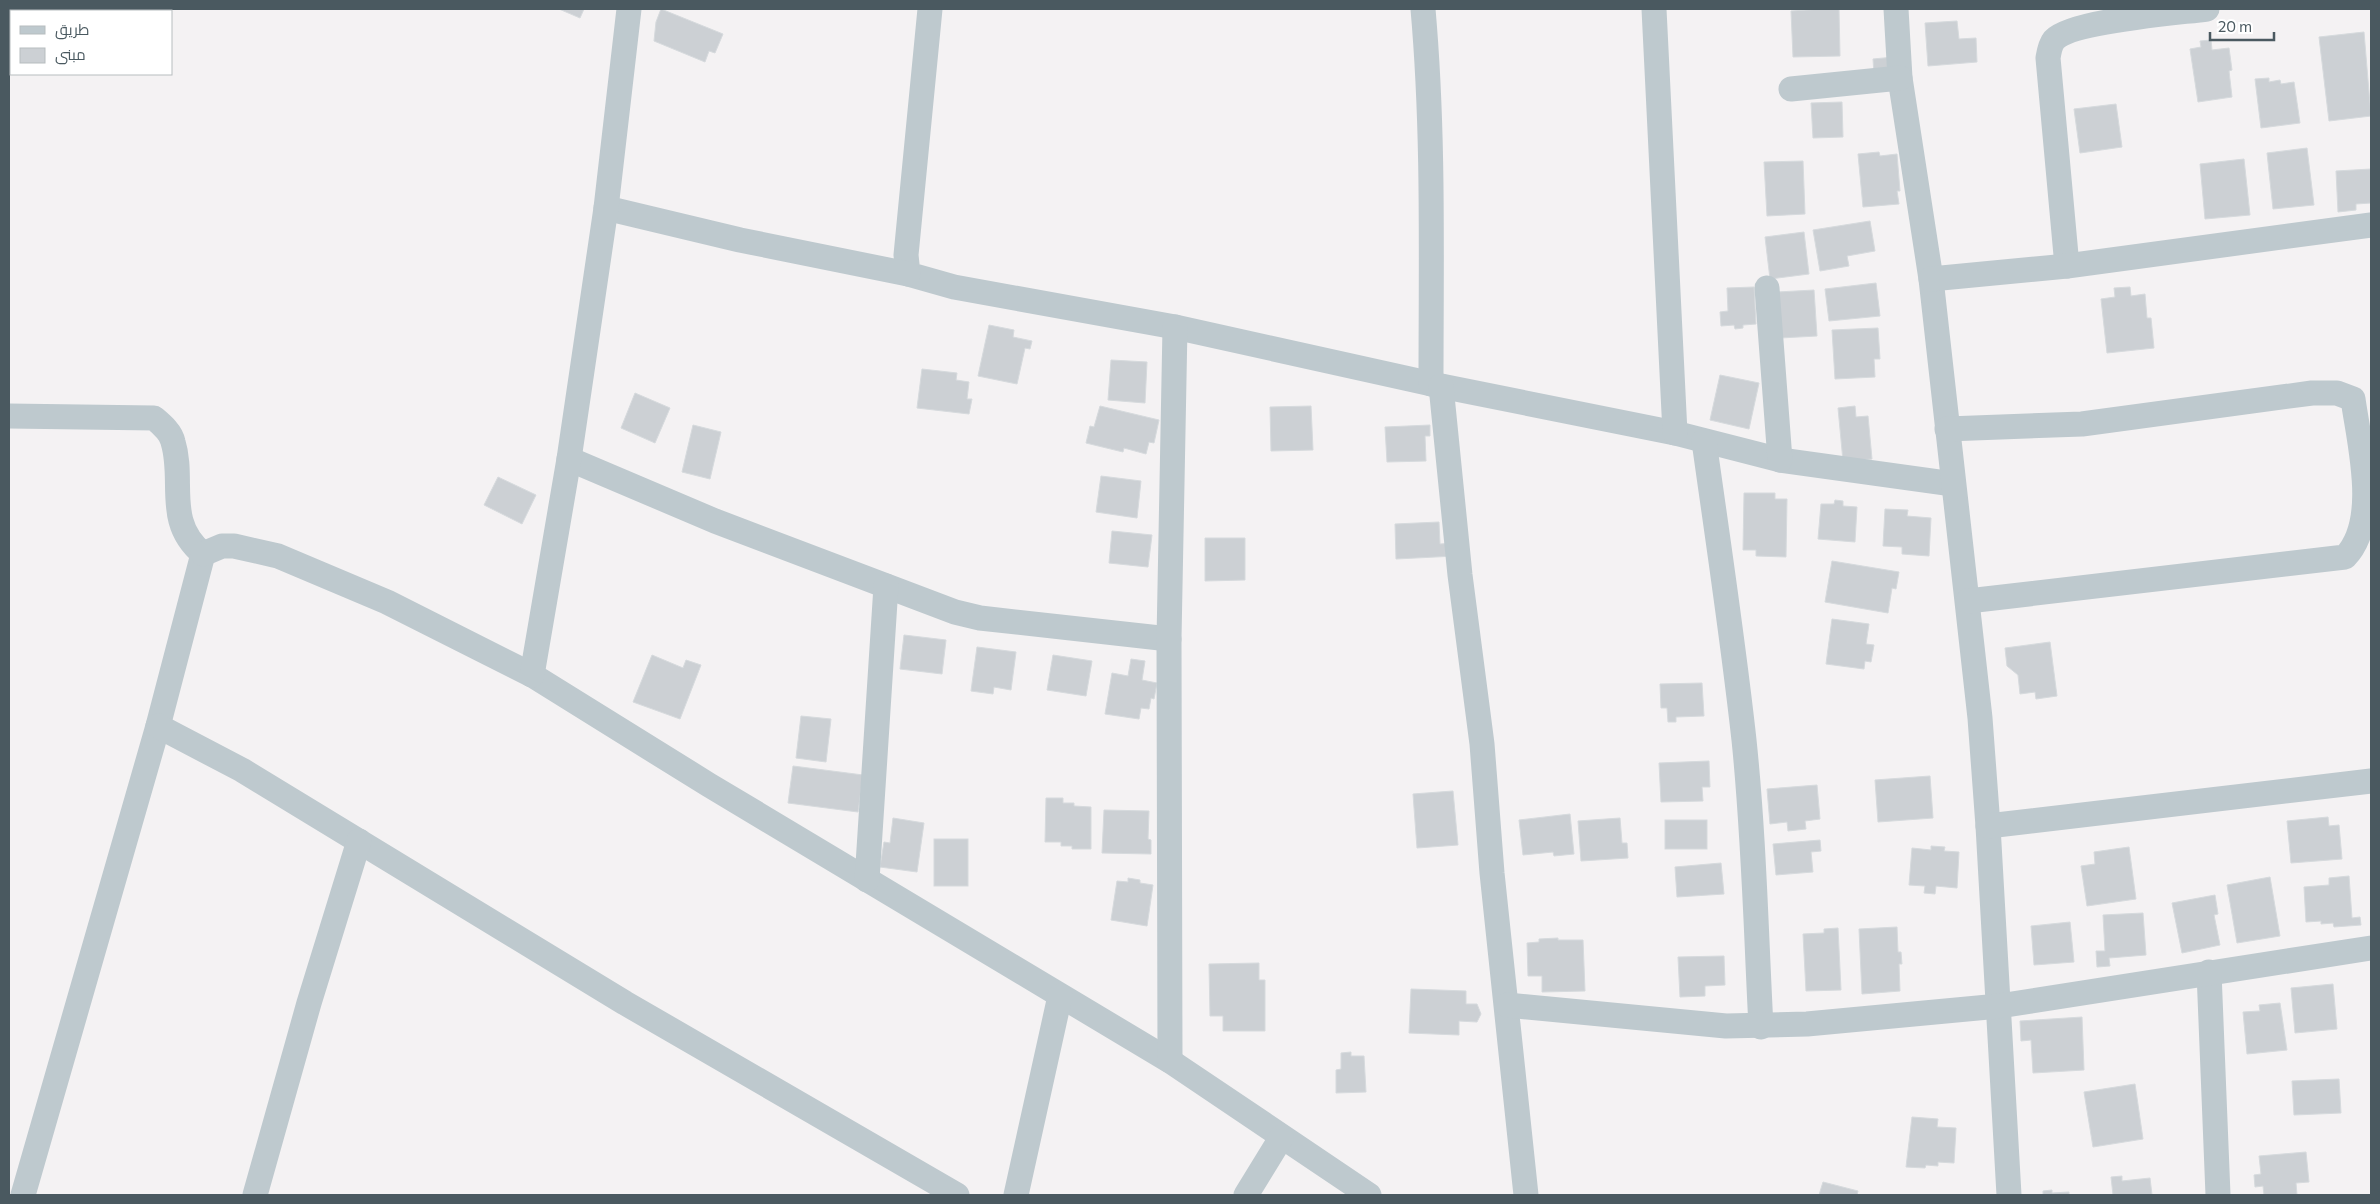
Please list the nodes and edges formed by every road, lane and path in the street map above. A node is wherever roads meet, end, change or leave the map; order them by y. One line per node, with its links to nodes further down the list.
1 (629, 9): 9 (street)
2 (930, 9): 12 (street)
3 (1423, 9): 16 (street)
4 (1654, 9): 20 (street)
5 (1896, 9): 7 (street)
6 (2207, 9): 11 (street)
7 (1900, 78): 8 (street); 13 (street)
8 (1791, 88)
9 (606, 208): 12 (street); 22 (street)
10 (2371, 225): 11 (street)
11 (2067, 266): 13 (street)
12 (908, 274): 15 (street)
13 (1931, 279): 19 (street)
14 (1767, 288): 23 (street)
15 (1175, 327): 16 (street); 28 (street)
16 (1436, 385): 20 (street); 38 (street)
17 (2362, 398): 19 (street); 27 (street)
18 (9, 416): 25 (street)
19 (1947, 429): 24 (street)
20 (1675, 433): 21 (street)
21 (1704, 441): 23 (street); 40 (street)
22 (569, 459): 26 (street); 29 (street)
23 (1780, 460): 24 (street)
24 (1953, 484): 27 (street)
25 (203, 554): 29 (street); 30 (street)
26 (886, 586): 28 (street); 34 (street)
27 (1968, 601): 32 (street)
28 (1169, 639): 41 (street)
29 (532, 674): 34 (street)
30 (158, 726): 33 (street); 43 (street)
31 (2371, 781): 32 (street)
32 (1988, 826): 39 (street)
33 (359, 841): 44 (street); 45 (street)
34 (867, 880): 37 (street)
35 (2371, 948): 36 (street)
36 (2209, 972): 39 (street); 51 (street)
37 (1060, 996): 41 (street); 46 (street)
38 (1507, 1005): 40 (street); 49 (street)
39 (1999, 1006): 40 (street); 50 (street)
40 (1761, 1027)
41 (1170, 1061): 42 (street)
42 (1281, 1138): 47 (street); 48 (street)
43 (23, 1195)
44 (255, 1195)
45 (957, 1195)
46 (1016, 1195)
47 (1246, 1195)
48 (1369, 1195)
49 (1526, 1195)
50 (2009, 1195)
51 (2218, 1195)

